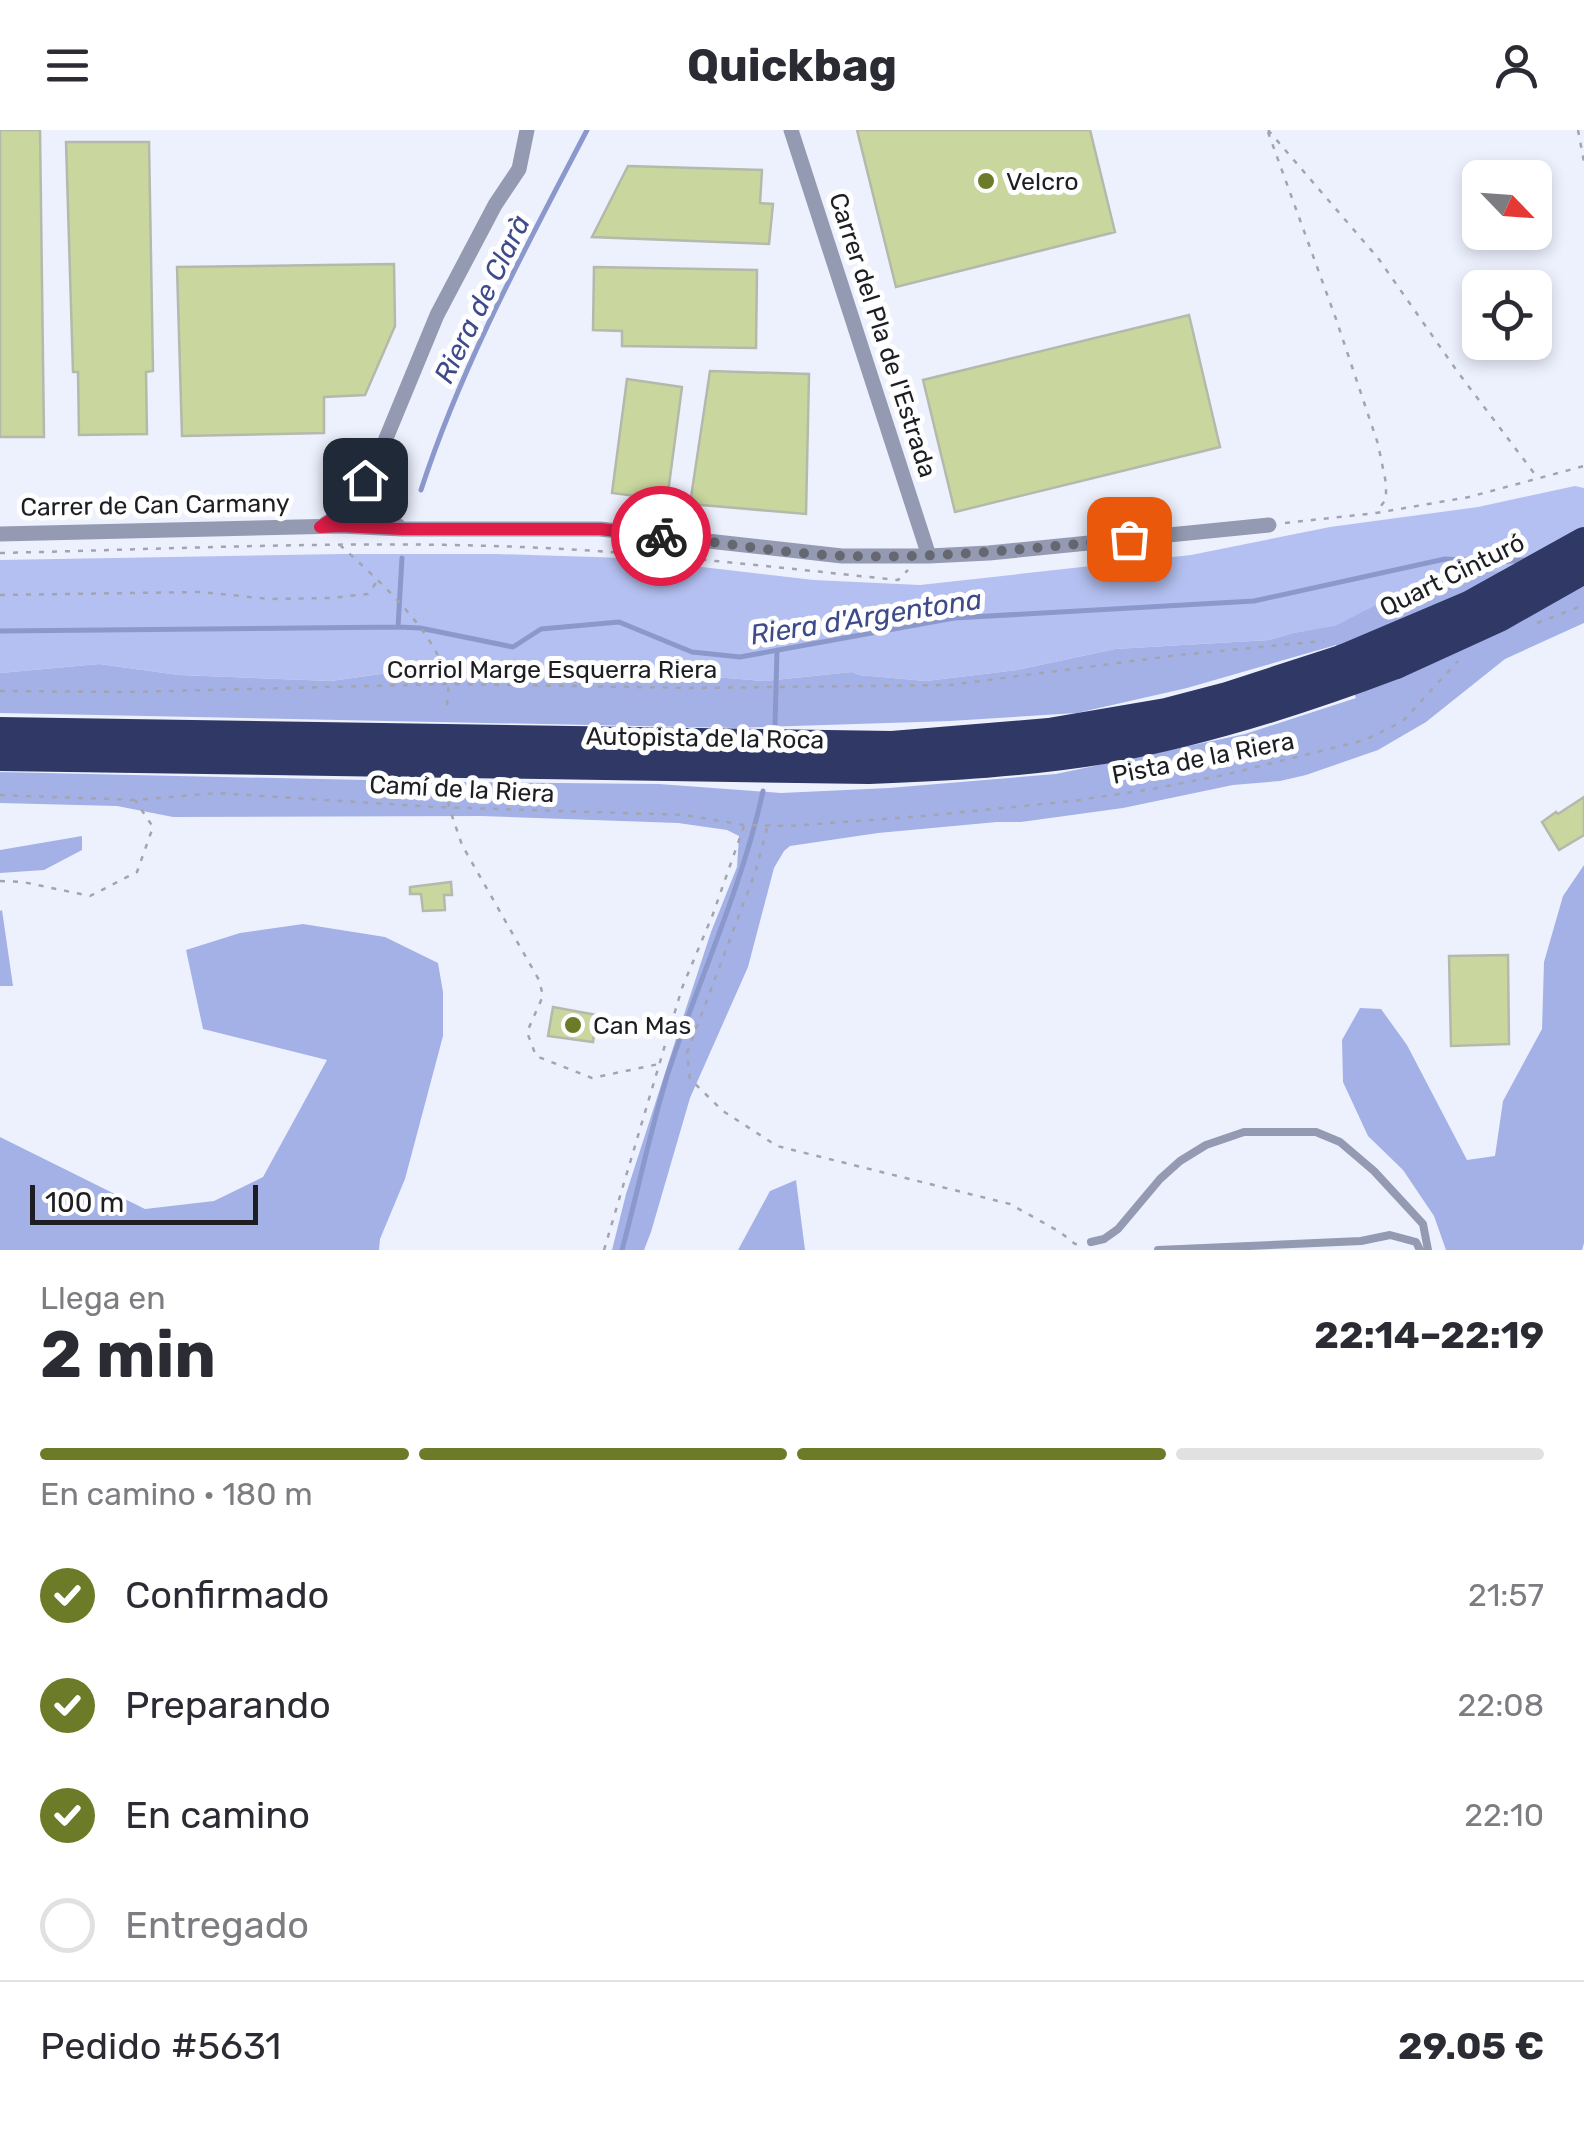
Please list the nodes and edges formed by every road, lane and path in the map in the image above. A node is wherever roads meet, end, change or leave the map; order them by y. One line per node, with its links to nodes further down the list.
1 (527, 130): 6 (street)
2 (790, 130): 16 (street, Carrer del Pla de l'Estrada)
3 (1268, 130): 8 (path); 9 (path)
4 (1578, 130): 5 (path)
5 (1584, 162)
6 (380, 453): 11 (street); 12 (street)
7 (1584, 466): 8 (path)
8 (1537, 477): 9 (path)
9 (1376, 513): 10 (path)
10 (1269, 525): 16 (street, Carrer de Can Carmany)
11 (320, 527): 12 (street, Carrer de Can Carmany); 13 (street, Carrer de Can Carmany); 19 (path)
12 (402, 529): 16 (street, Carrer de Can Carmany)
13 (0, 534)
14 (1584, 541): 22 (highway, Quart Cinturó, bridge)
15 (0, 552): 17 (path)
16 (928, 556)
17 (909, 568)
18 (1584, 570): 28 (highway, Autopista de la Roca, bridge)
19 (378, 580): 20 (path); 24 (path)
20 (0, 595)
21 (1322, 641): 24 (path, Corriol Marge Esquerra Riera)
22 (1344, 658): 27 (highway, Autopista de la Roca)
23 (1460, 660): 33 (path, Pista de la Riera)
24 (448, 684): 25 (path, Corriol Marge Esquerra Riera); 26 (path)
25 (0, 691)
26 (447, 707)
27 (0, 731)
28 (0, 757)
29 (446, 790): 32 (path)
30 (0, 794): 31 (path, Camí de la Riera)
31 (135, 800): 32 (path, Camí de la Riera); 36 (path)
32 (449, 807): 34 (path, Camí de la Riera); 37 (path)
33 (922, 816): 35 (path, Camí de la Riera)
34 (744, 825): 35 (path, Camí de la Riera); 37 (path)
35 (768, 825): 38 (path)
36 (0, 881)
37 (660, 1064): 39 (path)
38 (1091, 1242): 42 (lane)
39 (604, 1250)
40 (1158, 1250): 41 (lane)
41 (1420, 1250)
42 (1428, 1250)

